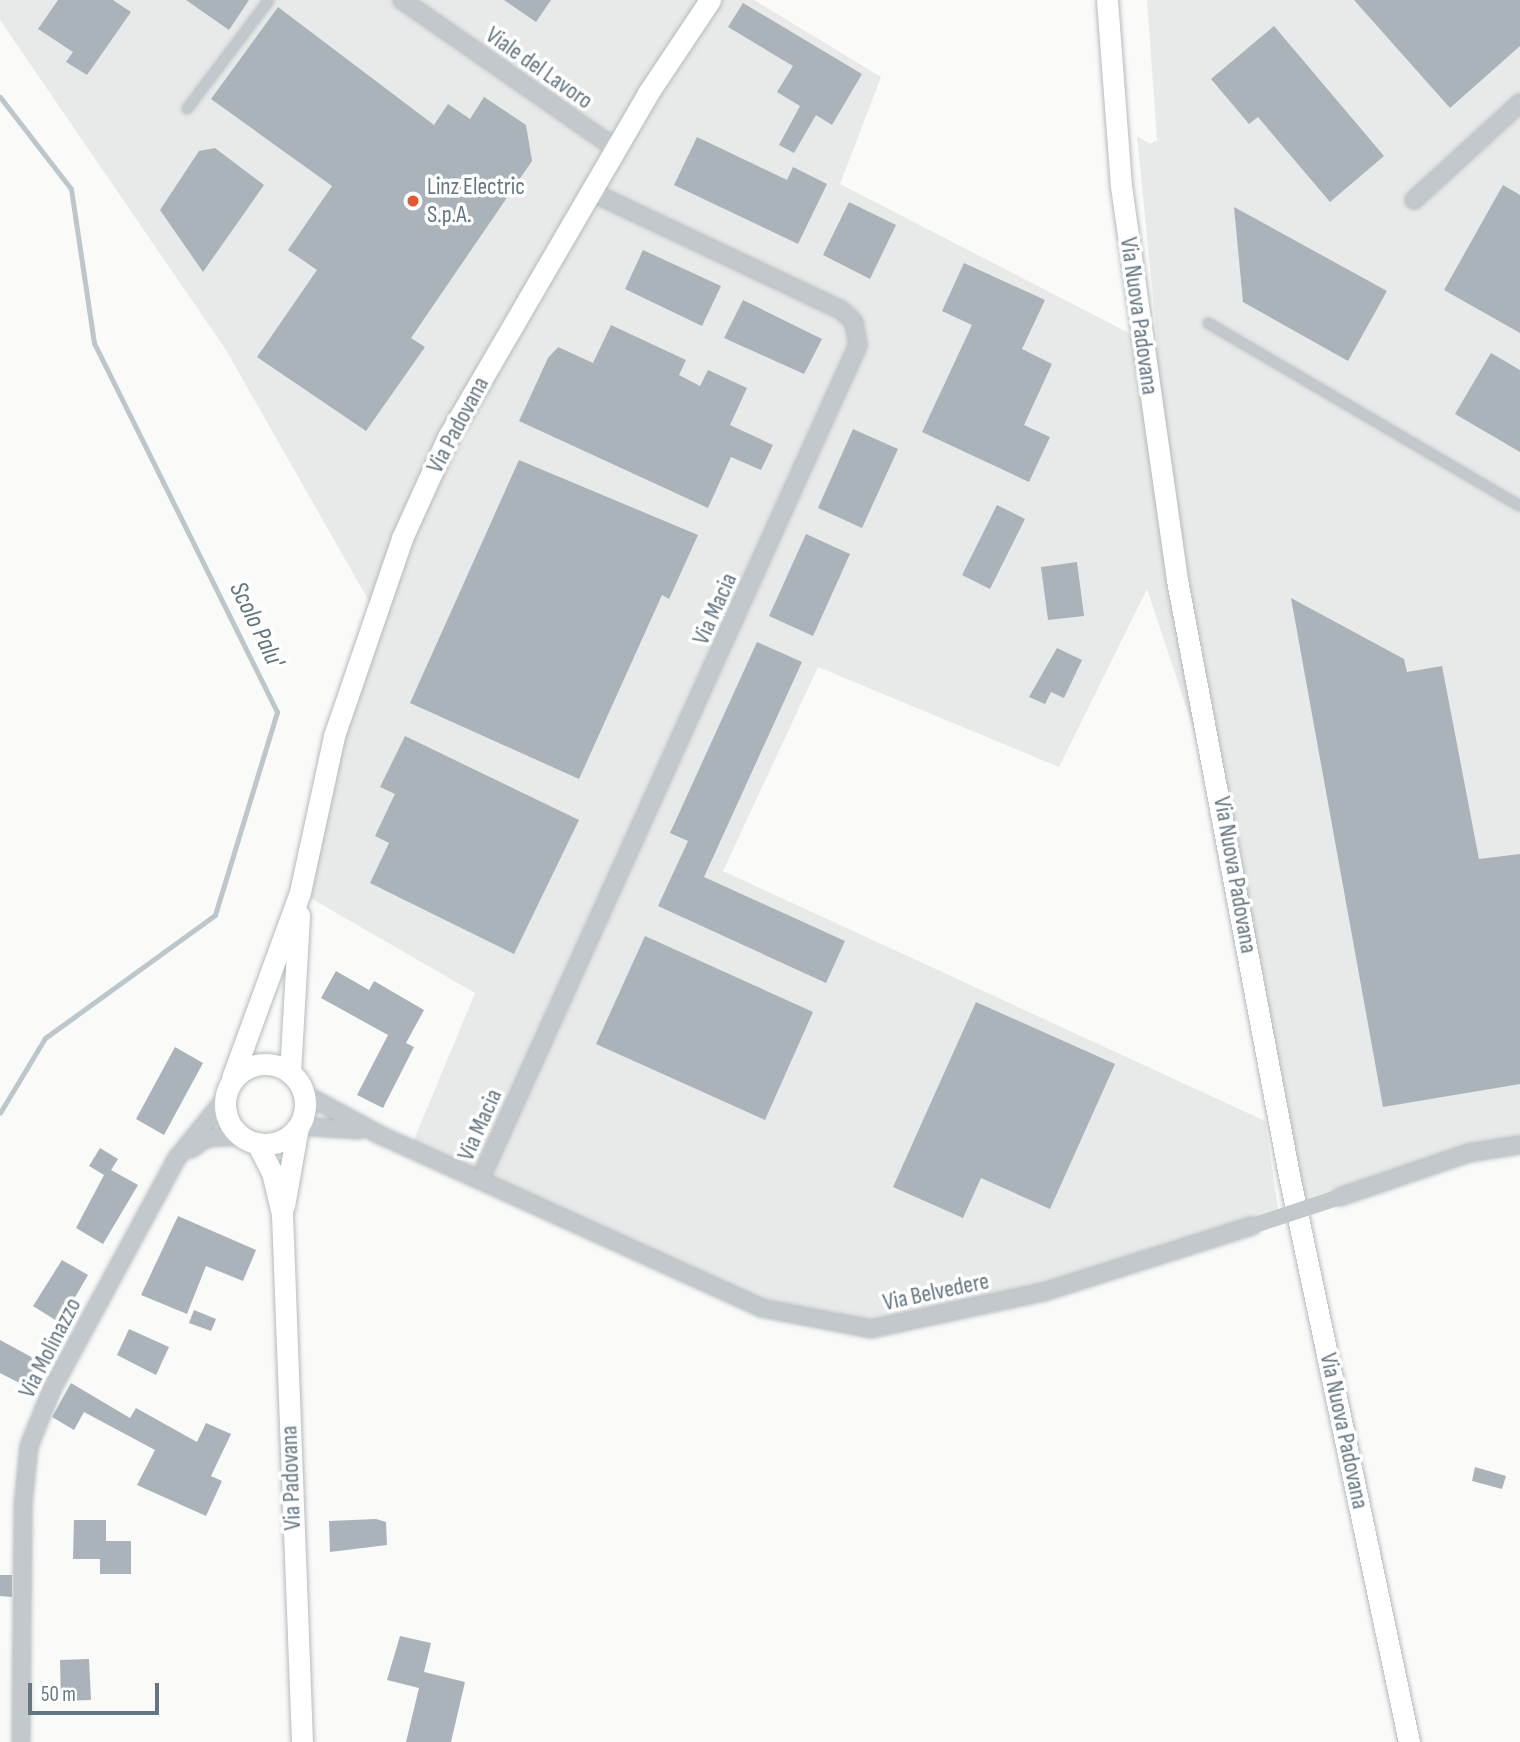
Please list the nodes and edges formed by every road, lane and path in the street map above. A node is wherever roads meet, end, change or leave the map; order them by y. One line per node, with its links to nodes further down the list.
1 (269, 0): 6 (lane)
2 (402, 0): 7 (street, Viale del Lavoro)
3 (710, 0): 7 (street, Via Padovana)
4 (1107, 0): 25 (street, Via Nuova Padovana)
5 (1520, 103): 9 (street)
6 (187, 109)
7 (616, 149): 8 (street, Via Padovana)
8 (591, 192): 12 (street, Via Padovana); 21 (street, Via Macia)
9 (1414, 200)
10 (1208, 323): 11 (lane)
11 (1520, 506)
12 (300, 892): 13 (street, Via Padovana); 14 (street, Via Padovana)
13 (290, 1073): 14 (street); 15 (street)
14 (230, 1086): 18 (street, Via Padovana); 20 (street, Via Molinazzo)
15 (301, 1092): 16 (street, Via Padovana); 17 (street, Via Belvedere)
16 (299, 1126): 17 (street, Via Belvedere); 18 (street); 22 (street, Via Padovana)
17 (378, 1134): 21 (street, Via Belvedere)
18 (249, 1141): 20 (street); 22 (street, Via Padovana)
19 (1520, 1145): 21 (street, Via Belvedere, bridge)
20 (177, 1158): 23 (street, Via Molinazzo)
21 (480, 1180)
22 (282, 1214): 24 (street, Via Padovana)
23 (21, 1742)
24 (302, 1742)
25 (1409, 1742)

